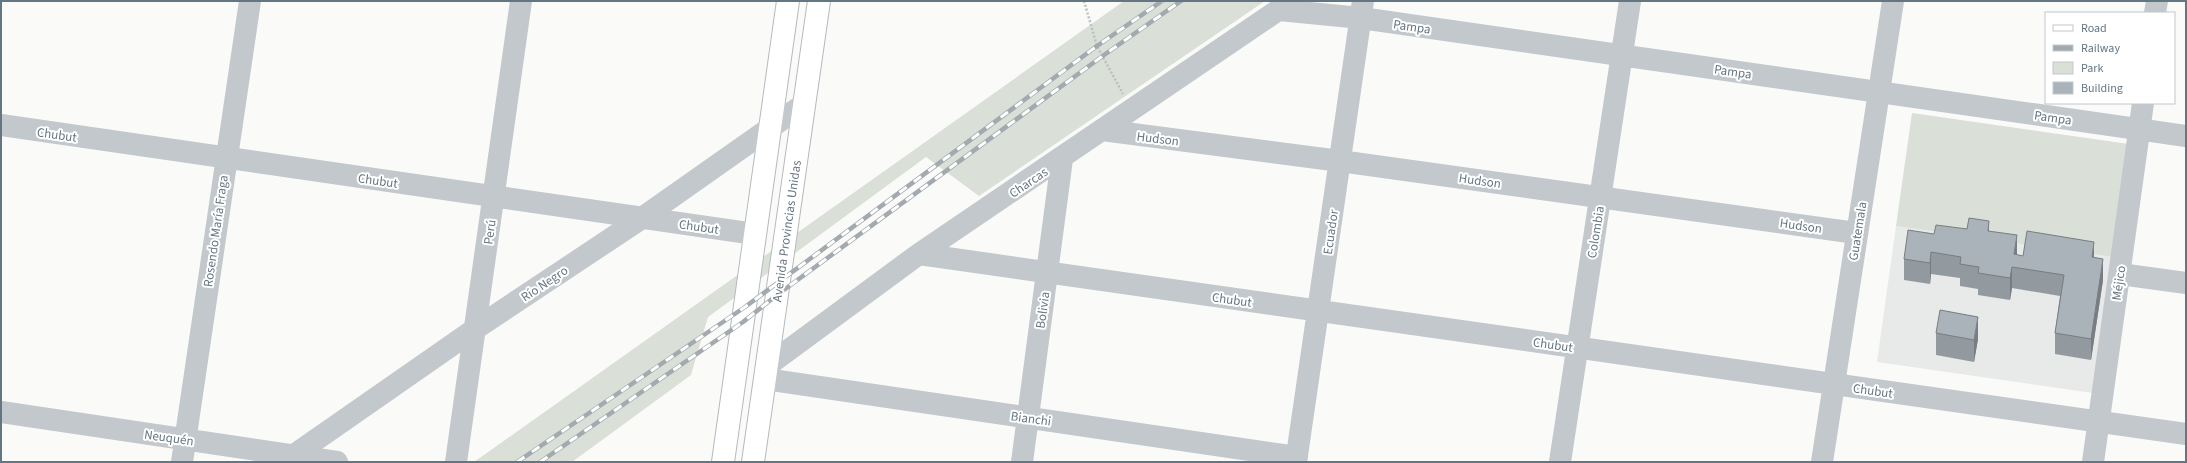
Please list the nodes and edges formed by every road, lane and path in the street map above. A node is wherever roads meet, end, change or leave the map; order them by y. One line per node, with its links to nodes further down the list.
1 (250, 1): 22 (street, Rosendo María Fraga)
2 (521, 1): 25 (street, Perú)
3 (788, 1): 18 (main road)
4 (819, 1): 14 (main road, Avenida Provincias Unidas)
5 (1084, 1): 16 (path)
6 (1630, 1): 12 (street, Colombia)
7 (1893, 1): 13 (street, Guatemala)
8 (2157, 1): 11 (street)
9 (1285, 5): 10 (street, Pampa); 16 (street, Charcas)
10 (1362, 10): 12 (street, Pampa); 24 (street, Ecuador)
11 (2155, 12)
12 (1621, 55): 13 (street, Pampa); 26 (street, Colombia)
13 (1878, 92): 19 (street, Pampa); 28 (street, Guatemala)
14 (804, 104): 18 (street, Río Negro); 37 (main road, Avenida Provincias Unidas)
15 (2143, 104): 19 (street, Méjico)
16 (1132, 110): 20 (street, Charcas)
17 (1, 125): 22 (street, Chubut)
18 (768, 129): 27 (street, Río Negro); 29 (main road)
19 (2140, 129): 21 (street, Pampa); 32 (street, Méjico)
20 (1102, 130): 23 (street, Charcas); 24 (street, Hudson)
21 (2186, 136)
22 (226, 158): 25 (street, Chubut); 43 (street, Rosendo María Fraga)
23 (1062, 159): 30 (street, Charcas); 31 (street, Bolivia)
24 (1340, 161): 26 (street, Hudson); 34 (street, Ecuador)
25 (494, 197): 27 (street, Chubut); 35 (street, Perú)
26 (1600, 197): 28 (street, Hudson); 36 (street, Colombia)
27 (642, 218): 29 (street, Chubut); 35 (street, Río Negro)
28 (1856, 233): 38 (street, Guatemala)
29 (755, 234): 49 (main road)
30 (919, 254): 31 (street, Chubut); 37 (street, Charcas)
31 (1047, 272): 34 (street, Chubut); 40 (street, Bolivia)
32 (2120, 274): 33 (street); 41 (street, Méjico)
33 (2186, 283)
34 (1318, 311): 36 (street, Chubut); 45 (street, Ecuador)
35 (475, 329): 44 (street, Río Negro); 48 (street, Perú)
36 (1578, 348): 38 (street, Chubut); 52 (street, Colombia)
37 (766, 373): 40 (street, Bianchi); 50 (main road, Avenida Provincias Unidas)
38 (1833, 384): 41 (street, Chubut); 53 (street, Guatemala)
39 (1, 412): 43 (street, Neuquén)
40 (1027, 417): 45 (street, Bianchi); 51 (street, Bolivia)
41 (2099, 422): 42 (street, Chubut); 54 (street, Méjico)
42 (2186, 434)
43 (185, 440): 44 (street, Neuquén); 46 (street, Rosendo María Fraga)
44 (289, 458): 47 (street, Neuquén)
45 (1297, 459)
46 (182, 462)
47 (337, 462)
48 (456, 462)
49 (723, 462)
50 (753, 462)
51 (1022, 462)
52 (1560, 462)
53 (1822, 462)
54 (2093, 462)

